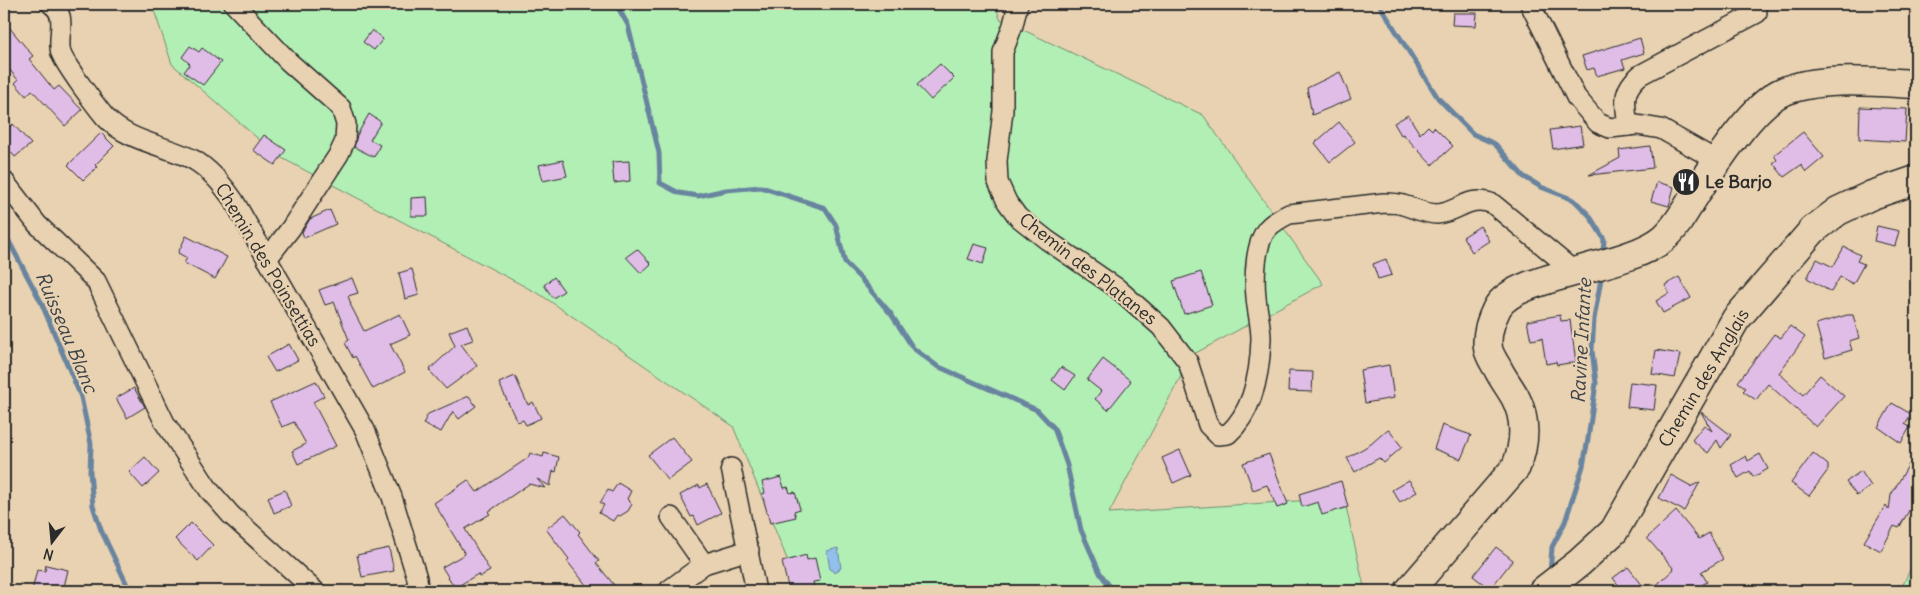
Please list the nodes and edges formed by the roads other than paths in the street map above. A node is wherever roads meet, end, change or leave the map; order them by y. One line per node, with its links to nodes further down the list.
1 (50, 4): 11 (street, Chemin des Poinsettias)
2 (234, 4): 11 (street)
3 (1018, 4): 12 (street, Chemin des Platanes)
4 (1530, 4): 7 (street)
5 (1757, 13): 7 (street)
6 (1916, 84): 8 (street)
7 (1628, 126): 8 (street)
8 (1721, 158): 12 (street)
9 (1916, 180): 22 (street, Chemin des Anglais)
10 (4, 181): 18 (street)
11 (267, 259): 19 (street, Chemin des Poinsettias)
12 (1597, 266): 21 (street)
13 (731, 468): 15 (street)
14 (671, 517): 16 (street)
15 (749, 550): 16 (street); 20 (street)
16 (704, 564): 17 (street)
17 (669, 590)
18 (315, 591)
19 (418, 591)
20 (756, 591)
21 (1409, 591)
22 (1543, 591)

